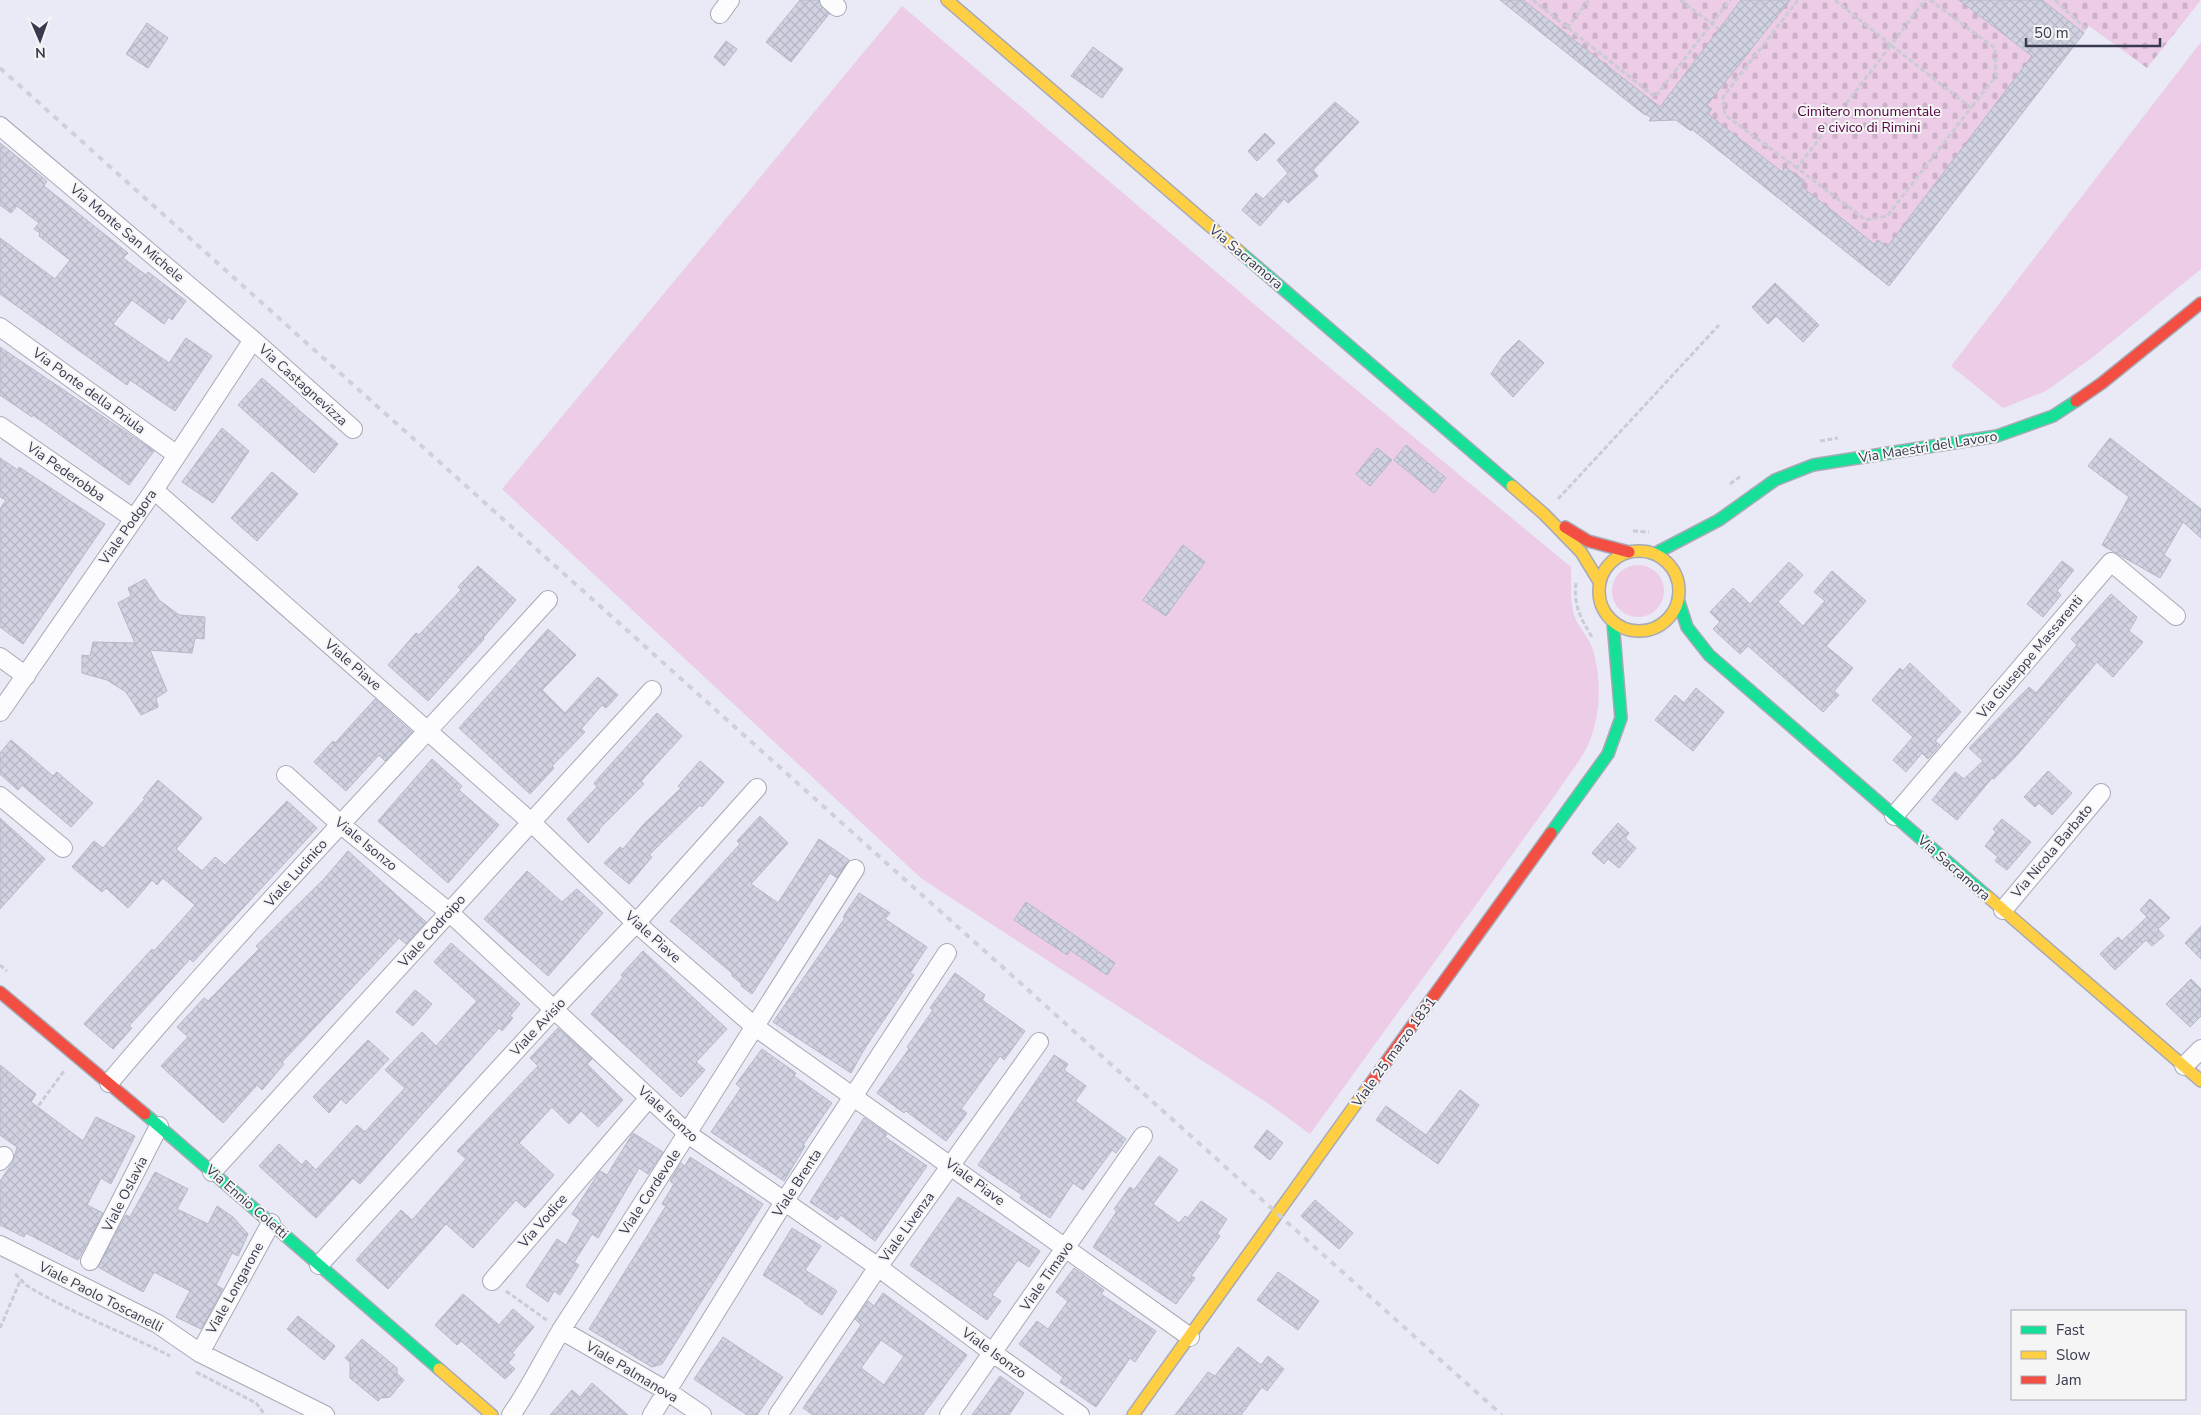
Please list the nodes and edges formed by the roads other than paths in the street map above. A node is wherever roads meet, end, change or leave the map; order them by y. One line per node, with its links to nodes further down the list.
1 (947, 0): 10 (street, Via Sacramora)
2 (0, 126): 5 (street, Via Monte San Michele)
3 (2201, 303): 12 (street, Via Maestri del Lavoro)
4 (0, 327): 8 (street, Via Ponte della Priula)
5 (253, 340): 7 (street, Via Castagnevizza); 8 (street, Viale Podgora)
6 (0, 426): 11 (street, Via Pederobba)
7 (353, 429)
8 (177, 455): 9 (street, Viale Podgora)
9 (154, 490): 11 (street, Viale Podgora); 31 (street, Viale Piave)
10 (1544, 514): 14 (street, Via Sacramora); 16 (street, Via Sacramora)
11 (133, 518): 27 (street, Viale Podgora)
12 (1719, 520): 13 (street, Via Maestri del Lavoro); 15 (street, Via Maestri del Lavoro)
13 (1700, 542)
14 (1629, 552): 15 (street); 16 (street)
15 (1654, 554): 17 (street)
16 (1600, 583): 20 (street)
17 (1678, 599): 21 (street); 25 (street, Via Sacramora)
18 (548, 600): 31 (street, Viale Lucinico)
19 (2176, 616): 36 (street, Via Giuseppe Massarenti)
20 (1613, 622): 22 (street); 28 (street, Viale 25 marzo 1831)
21 (1655, 627): 22 (street); 23 (street)
22 (1640, 631): 28 (street, Viale 25 marzo 1831)
23 (1670, 635)
24 (1686, 643): 25 (street, Via Sacramora)
25 (1709, 655): 36 (street, Via Sacramora)
26 (0, 656): 27 (street)
27 (26, 676): 30 (street, Viale Podgora)
28 (1619, 677): 69 (street, Viale 25 marzo 1831)
29 (652, 690): 37 (street, Viale Codroipo)
30 (0, 712)
31 (429, 732): 37 (street, Viale Piave); 38 (street, Viale Lucinico)
32 (286, 775): 38 (street, Viale Isonzo)
33 (757, 788): 43 (street, Viale Avisio)
34 (2101, 793): 41 (street, Via Nicola Barbato)
35 (0, 796): 39 (street)
36 (1894, 816): 41 (street, Via Sacramora)
37 (530, 822): 42 (street, Viale Codroipo); 43 (street, Viale Piave)
38 (340, 824): 42 (street, Viale Isonzo); 52 (street, Viale Lucinico)
39 (63, 848)
40 (855, 869): 47 (street, Viale Cordevole)
41 (2003, 910): 50 (street, Via Sacramora)
42 (449, 912): 46 (street, Viale Isonzo); 59 (street, Viale Codroipo)
43 (636, 923): 46 (street, Viale Avisio); 47 (street, Viale Piave)
44 (947, 953): 53 (street, Viale Brenta)
45 (0, 992): 52 (street, Via Ennio Coletti)
46 (555, 1008): 54 (street, Viale Isonzo); 65 (street, Viale Avisio)
47 (754, 1026): 53 (street, Viale Piave); 56 (street, Viale Cordevole)
48 (1039, 1042): 58 (street, Viale Livenza)
49 (2201, 1050): 50 (street)
50 (2184, 1066): 51 (street, Via Sacramora)
51 (2201, 1081)
52 (109, 1083): 55 (street, Via Ennio Coletti)
53 (854, 1096): 58 (street, Viale Piave); 60 (street, Viale Brenta)
54 (649, 1098): 56 (street, Viale Isonzo); 67 (street, Via Vodice)
55 (159, 1126): 59 (street, Via Ennio Coletti); 64 (street, Viale Oslavia)
56 (688, 1134): 60 (street, Viale Isonzo); 68 (street, Viale Cordevole)
57 (1143, 1136): 63 (street, Viale Timavo)
58 (952, 1166): 63 (street, Viale Piave); 66 (street, Viale Livenza)
59 (212, 1172): 61 (street, Via Ennio Coletti)
60 (784, 1202): 66 (street, Viale Isonzo); 72 (street, Viale Brenta)
61 (271, 1223): 65 (street, Via Ennio Coletti); 71 (street, Viale Longarone)
62 (0, 1245): 71 (street, Viale Paolo Toscanelli)
63 (1066, 1247): 69 (street, Viale Piave); 70 (street, Viale Timavo)
64 (90, 1261)
65 (319, 1265): 74 (street, Via Ennio Coletti)
66 (878, 1267): 70 (street, Viale Isonzo); 78 (street, Viale Livenza)
67 (492, 1281)
68 (561, 1330): 72 (street, Viale Palmanova); 75 (street, Viale Cordevole)
69 (1190, 1337): 81 (street, Viale 25 marzo 1831)
70 (993, 1353): 79 (street, Viale Timavo); 80 (street, Viale Isonzo)
71 (195, 1360): 73 (street, Viale Paolo Toscanelli)
72 (667, 1391): 76 (street, Viale Brenta); 77 (street, Viale Palmanova)
73 (325, 1415)
74 (492, 1415)
75 (511, 1415)
76 (652, 1415)
77 (702, 1415)
78 (778, 1415)
79 (950, 1415)
80 (1080, 1415)
81 (1133, 1415)

